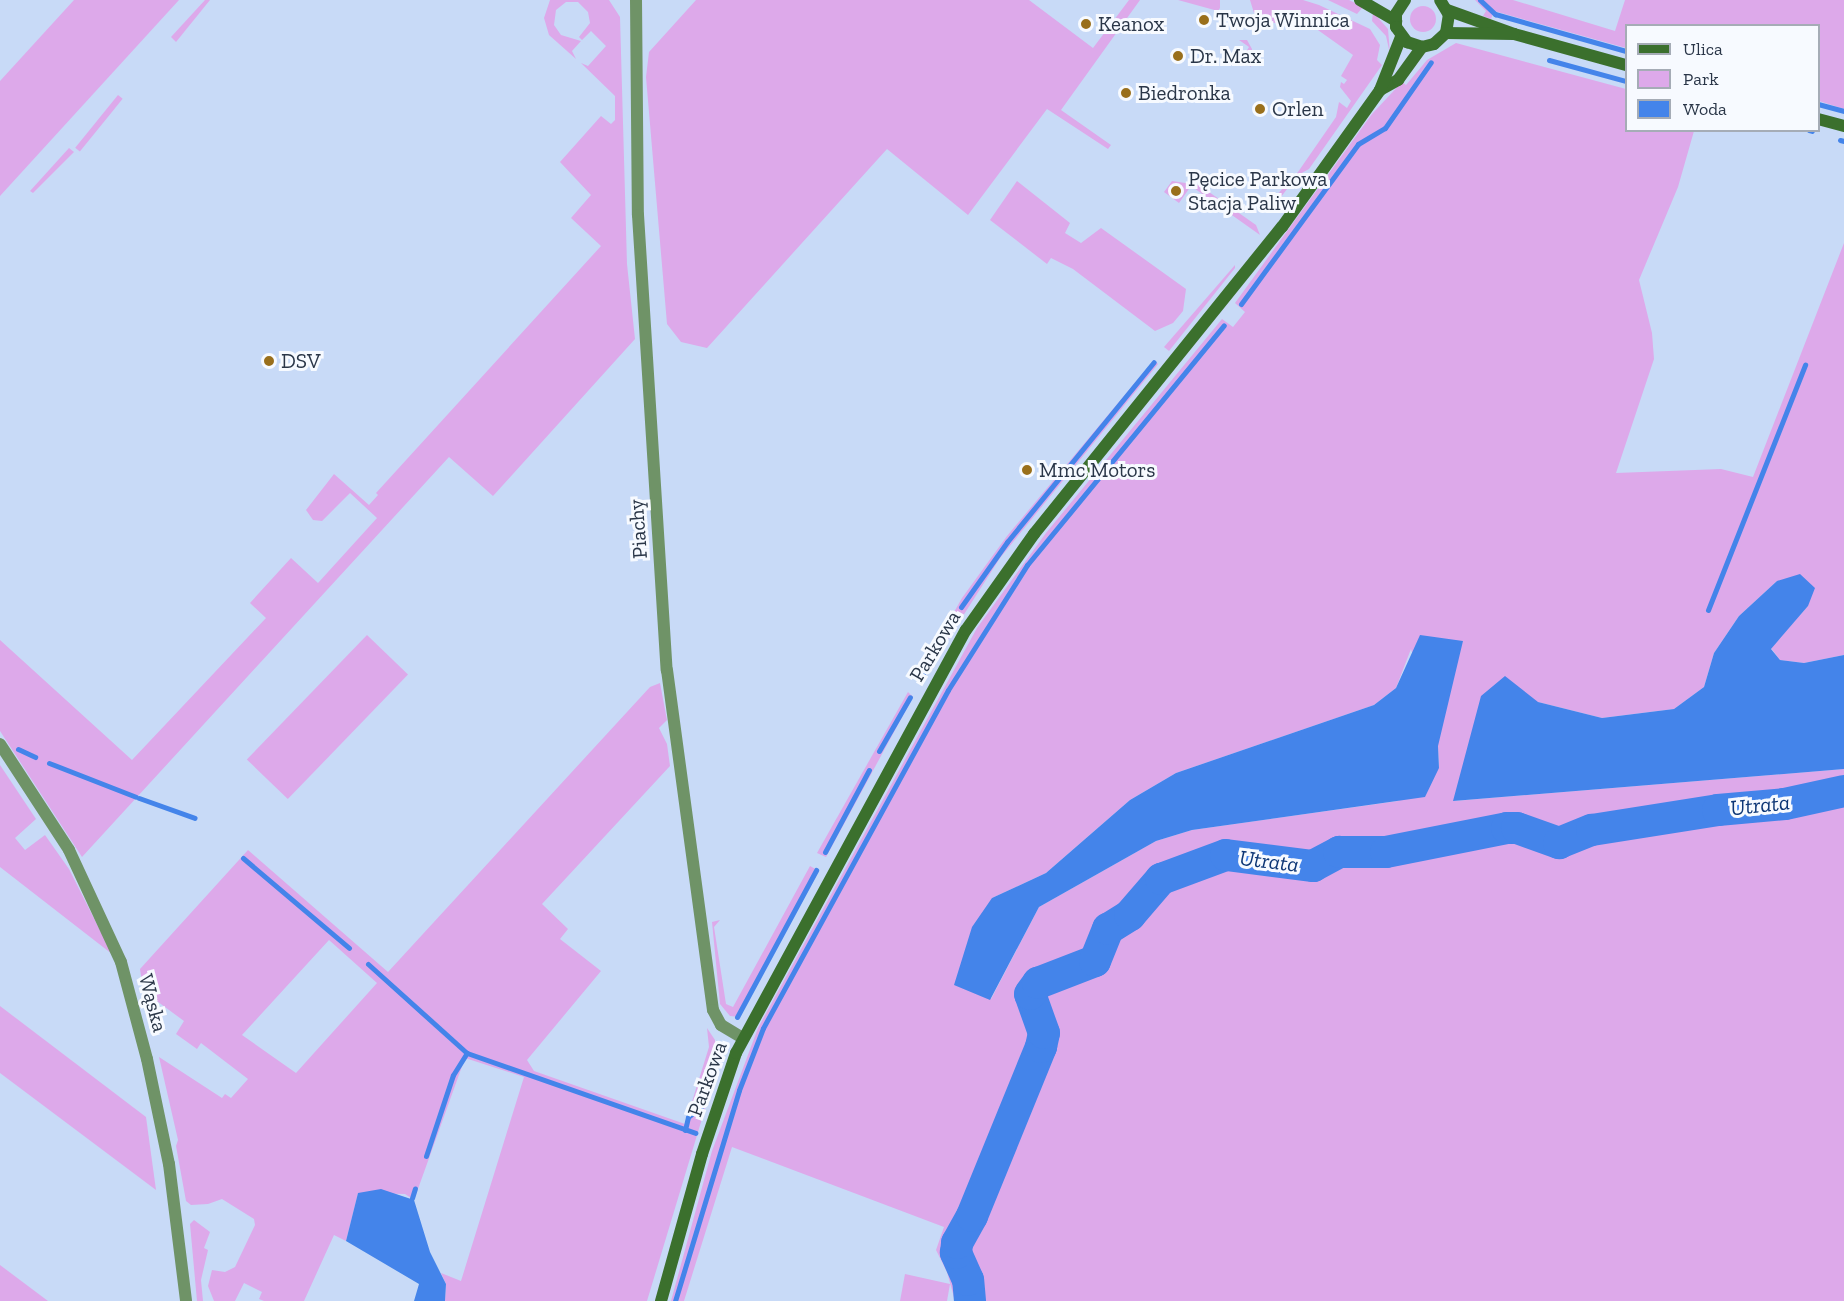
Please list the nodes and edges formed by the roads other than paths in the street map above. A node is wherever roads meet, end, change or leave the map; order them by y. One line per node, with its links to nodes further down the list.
1 (636, 0): 15 (street, Piachy)
2 (1360, 0): 5 (street)
3 (1405, 0): 5 (street)
4 (1444, 5): 6 (street); 7 (street)
5 (1396, 21): 8 (street)
6 (1446, 33): 7 (street); 9 (street)
7 (1514, 34): 10 (street)
8 (1401, 37): 9 (street); 11 (street, Parkowa)
9 (1422, 47): 11 (street, Parkowa)
10 (1625, 65)
11 (1380, 90): 15 (street, Parkowa)
12 (1820, 120): 13 (street)
13 (1844, 126)
14 (0, 744): 16 (street, Wąska)
15 (743, 1038): 17 (street, Parkowa)
16 (186, 1301)
17 (661, 1301)

